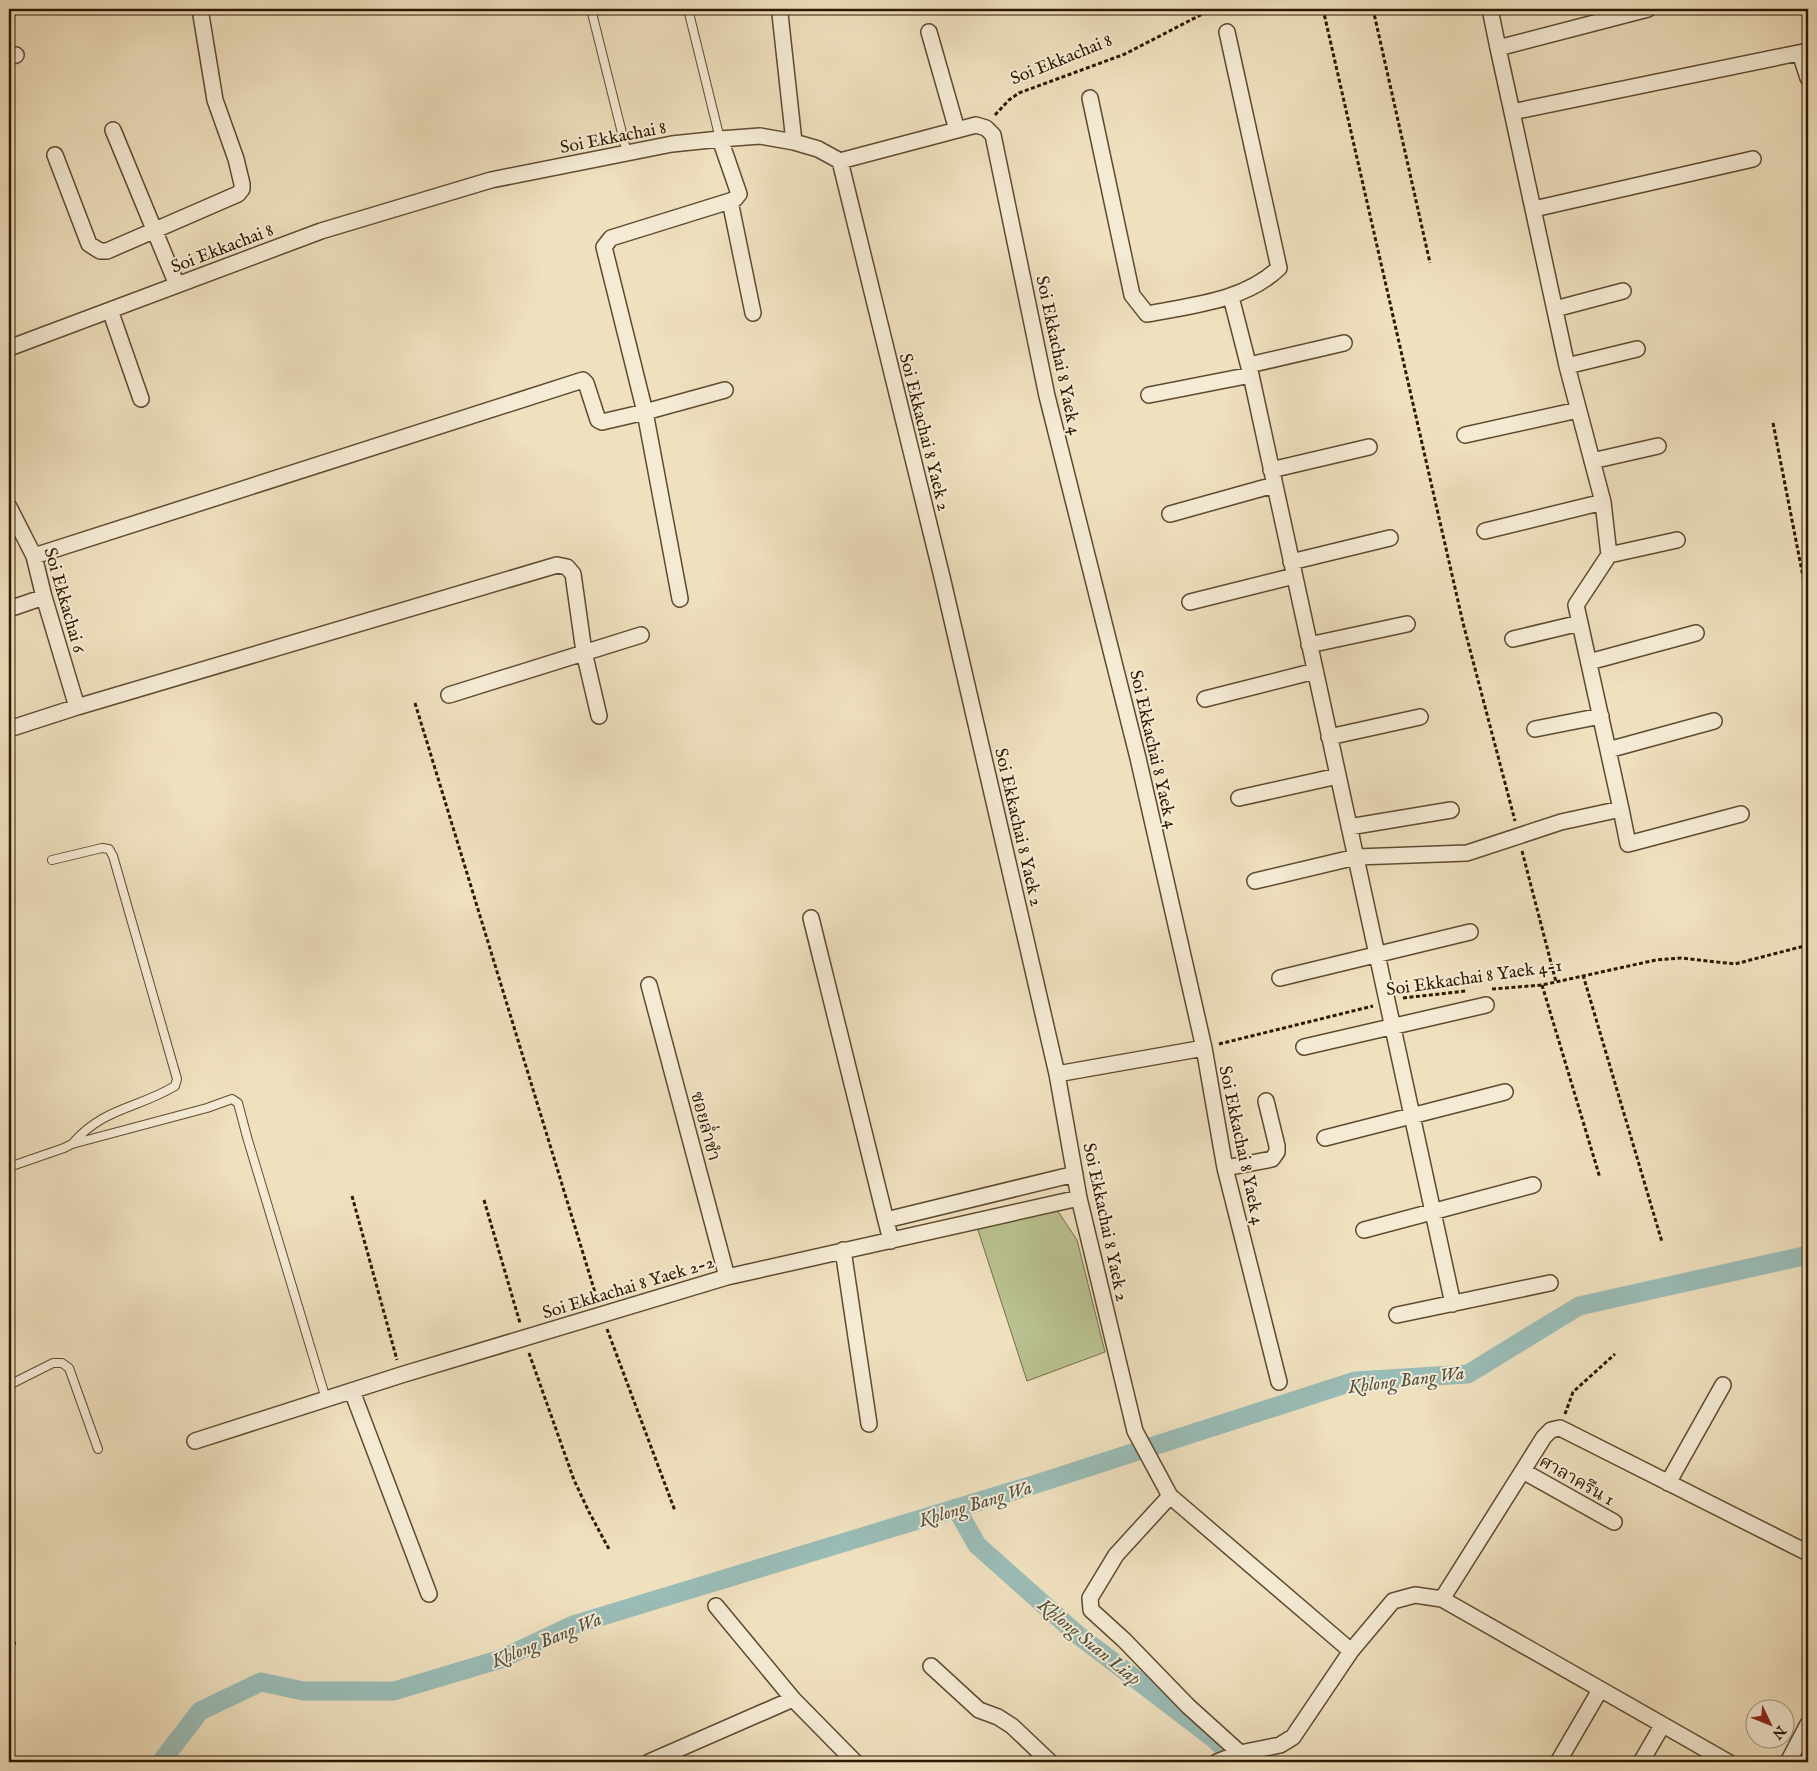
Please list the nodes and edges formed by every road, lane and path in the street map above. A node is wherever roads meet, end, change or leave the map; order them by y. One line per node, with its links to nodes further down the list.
1 (200, 9): 28 (street)
2 (591, 9): 22 (lane)
3 (688, 9): 20 (lane)
4 (1212, 9): 17 (path, Soi Ekkachai 8)
5 (1323, 9): 94 (path)
6 (1373, 9): 29 (path)
7 (1490, 9): 12 (street)
8 (1648, 9): 12 (street)
9 (780, 14): 21 (street)
10 (929, 32): 19 (street)
11 (1227, 32): 32 (street)
12 (1498, 48): 16 (street)
13 (1804, 52): 14 (street); 16 (street)
14 (1808, 78)
15 (1090, 98): 32 (street)
16 (1512, 112): 27 (street)
17 (986, 128): 19 (street); 113 (street, Soi Ekkachai 8 Yaek 4)
18 (113, 130): 28 (street)
19 (957, 130): 25 (street)
20 (720, 139): 21 (street, Soi Ekkachai 8); 22 (street, Soi Ekkachai 8); 26 (street)
21 (794, 142): 25 (street, Soi Ekkachai 8)
22 (627, 153): 30 (street, Soi Ekkachai 8)
23 (55, 155): 28 (street)
24 (1753, 159): 27 (street)
25 (840, 161): 114 (street, Soi Ekkachai 8 Yaek 2)
26 (730, 202): 35 (street); 45 (street)
27 (1534, 210): 33 (street)
28 (155, 232): 30 (street)
29 (1430, 263)
30 (177, 285): 34 (street, Soi Ekkachai 8)
31 (1623, 291): 33 (street)
32 (1231, 297): 40 (street)
33 (1555, 309): 39 (street)
34 (110, 310): 37 (street, Soi Ekkachai 8); 43 (street)
35 (753, 313)
36 (1344, 343): 40 (street)
37 (9, 348)
38 (1637, 349): 39 (street)
39 (1567, 366): 44 (street)
40 (1250, 370): 42 (street); 51 (street)
41 (725, 390): 45 (street)
42 (1149, 394)
43 (141, 398)
44 (1578, 410): 47 (street); 50 (street)
45 (645, 412): 60 (street); 63 (street)
46 (1773, 423): 65 (path)
47 (1465, 435)
48 (1658, 446): 50 (street)
49 (1369, 447): 51 (street)
50 (1592, 460): 53 (street)
51 (1271, 470): 52 (street)
52 (1274, 485): 55 (street); 61 (street)
53 (1602, 502): 56 (street); 59 (street)
54 (10, 511): 60 (street, Soi Ekkachai 6)
55 (1170, 514)
56 (1484, 531)
57 (1390, 538): 61 (street)
58 (1677, 540): 59 (street)
59 (1609, 555): 67 (street)
60 (34, 556): 62 (street, Soi Ekkachai 6)
61 (1292, 569): 64 (street); 72 (street)
62 (44, 597): 66 (street); 79 (street, Soi Ekkachai 6)
63 (680, 599)
64 (1190, 602)
65 (1808, 602)
66 (9, 609)
67 (1580, 622): 71 (street); 74 (street)
68 (1407, 624): 72 (street)
69 (1696, 633): 74 (street)
70 (641, 635): 73 (street)
71 (1513, 639)
72 (1309, 646): 75 (street)
73 (584, 652): 76 (street); 79 (street); 80 (street)
74 (1589, 662): 81 (street)
75 (1315, 672): 77 (street); 86 (street)
76 (449, 695)
77 (1205, 699)
78 (415, 704): 137 (path)
79 (77, 707): 84 (street)
80 (599, 716)
81 (1601, 716): 85 (street); 87 (street)
82 (1420, 717): 86 (street)
83 (1714, 721): 87 (street)
84 (9, 729)
85 (1534, 729)
86 (1329, 736): 88 (street)
87 (1608, 750): 90 (street)
88 (1338, 776): 89 (street); 93 (street)
89 (1239, 798)
90 (1621, 809): 92 (street); 94 (street)
91 (1451, 810): 93 (street)
92 (1741, 814)
93 (1349, 827): 95 (street)
94 (1519, 837): 95 (street); 104 (path)
95 (1356, 857): 97 (street); 101 (street)
96 (52, 860): 119 (lane)
97 (1255, 881)
98 (811, 918): 129 (street)
99 (1470, 932): 101 (street)
100 (1808, 944): 102 (path, Soi Ekkachai 8 Yaek 4-1)
101 (1377, 955): 103 (street); 109 (street)
102 (1583, 975): 104 (path, Soi Ekkachai 8 Yaek 4-1); 132 (path)
103 (1280, 978)
104 (1556, 982): 106 (path, Soi Ekkachai 8 Yaek 4-1)
105 (649, 985): 134 (street, ซอยล่ำชำ)
106 (1542, 985): 107 (path, Soi Ekkachai 8 Yaek 4-1); 123 (path)
107 (1483, 990)
108 (1474, 991): 109 (path, Soi Ekkachai 8 Yaek 4-1)
109 (1387, 1002): 111 (street); 113 (path, Soi Ekkachai 8 Yaek 4-1)
110 (1486, 1005): 111 (street)
111 (1392, 1027): 112 (street); 117 (street)
112 (1304, 1047)
113 (1204, 1048): 114 (street); 121 (street, Soi Ekkachai 8 Yaek 4)
114 (1057, 1074): 122 (street, Soi Ekkachai 8 Yaek 2)
115 (1505, 1092): 117 (street)
116 (1266, 1101): 121 (street)
117 (1412, 1116): 118 (street); 128 (street)
118 (1325, 1138)
119 (72, 1144): 120 (lane); 146 (lane)
120 (9, 1167)
121 (1225, 1168): 142 (street, Soi Ekkachai 8 Yaek 4)
122 (1075, 1174): 126 (street, Soi Ekkachai 8 Yaek 2); 129 (street)
123 (1600, 1178)
124 (1533, 1185): 128 (street)
125 (352, 1196): 141 (path)
126 (1079, 1198): 131 (street, Soi Ekkachai 8 Yaek 2-2); 153 (street, Soi Ekkachai 8 Yaek 2)
127 (484, 1200): 139 (path)
128 (1433, 1211): 130 (street); 136 (street)
129 (886, 1220): 131 (street)
130 (1364, 1230)
131 (891, 1241): 133 (street, Soi Ekkachai 8 Yaek 2-2)
132 (1662, 1242)
133 (843, 1250): 134 (street, Soi Ekkachai 8 Yaek 2-2); 147 (street)
134 (727, 1277): 137 (street, Soi Ekkachai 8 Yaek 2-2)
135 (1550, 1283): 136 (street)
136 (1453, 1304): 138 (street)
137 (602, 1315): 139 (street, Soi Ekkachai 8 Yaek 2-2); 154 (path)
138 (1397, 1315)
139 (524, 1338): 141 (street, Soi Ekkachai 8 Yaek 2-2); 156 (path)
140 (1615, 1354): 148 (path)
141 (401, 1375): 145 (street, Soi Ekkachai 8 Yaek 2-2)
142 (1279, 1382)
143 (9, 1385): 150 (lane)
144 (1723, 1385): 152 (street)
145 (352, 1391): 146 (street, Soi Ekkachai 8 Yaek 2-2); 158 (street)
146 (326, 1399): 149 (street, Soi Ekkachai 8 Yaek 2-2)
147 (869, 1424)
148 (1560, 1428): 151 (street); 152 (street)
149 (195, 1441)
150 (98, 1449)
151 (1523, 1471): 155 (street, ศาลาครืน 1); 159 (street)
152 (1668, 1483): 157 (street)
153 (1170, 1496): 163 (street); 169 (street)
154 (675, 1511)
155 (1614, 1522)
156 (610, 1551)
157 (1808, 1553)
158 (429, 1594)
159 (1442, 1599): 163 (street); 165 (street)
160 (716, 1606): 166 (street)
161 (9, 1629): 162 (path)
162 (9, 1651)
163 (1351, 1651): 169 (street)
164 (931, 1666): 172 (street)
165 (1600, 1690): 168 (street); 174 (street)
166 (792, 1700): 170 (street); 171 (street)
167 (1808, 1724): 177 (street)
168 (1662, 1726): 175 (street); 176 (street)
169 (1237, 1754): 173 (street)
170 (649, 1762)
171 (855, 1762)
172 (1050, 1762)
173 (1217, 1762)
174 (1558, 1762)
175 (1641, 1762)
176 (1728, 1762)
177 (1788, 1762)

